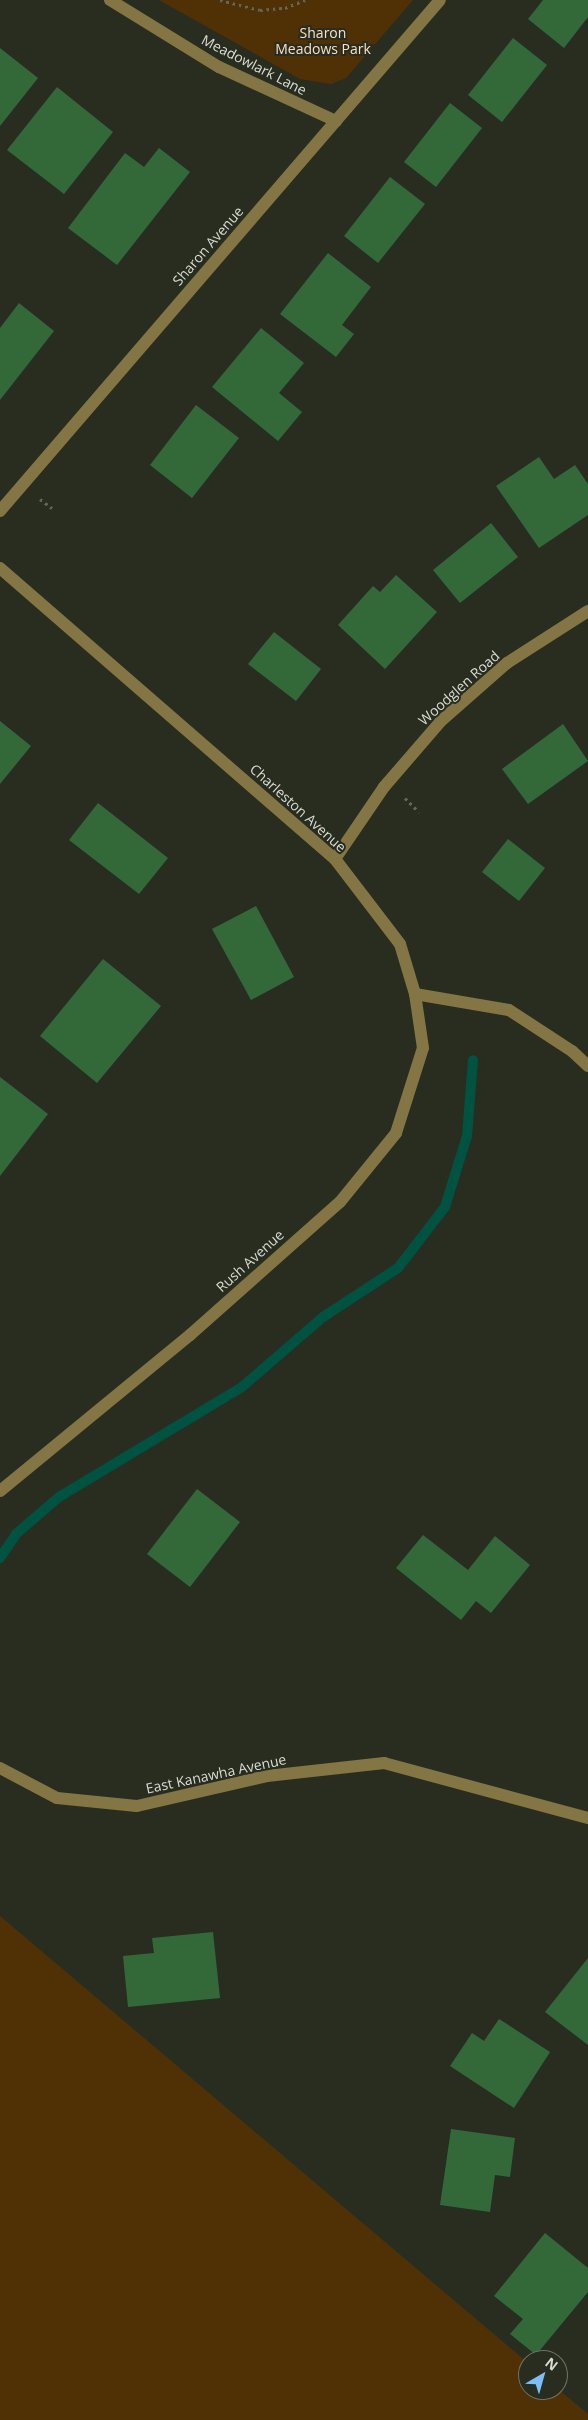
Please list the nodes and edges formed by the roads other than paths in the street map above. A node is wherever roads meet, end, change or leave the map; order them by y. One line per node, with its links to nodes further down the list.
1 (110, 0): 3 (street, Meadowlark Lane)
2 (440, 0): 3 (street, Sharon Avenue)
3 (336, 121): 4 (street, Sharon Avenue)
4 (0, 511)
5 (0, 568): 7 (street, Charleston Avenue)
6 (588, 611): 7 (street, Woodglen Road)
7 (335, 859): 8 (street, Charleston Avenue)
8 (415, 994): 9 (street); 10 (street, Rush Avenue)
9 (588, 1066)
10 (0, 1491)
11 (0, 1768): 12 (street, East Kanawha Avenue)
12 (588, 1818)

